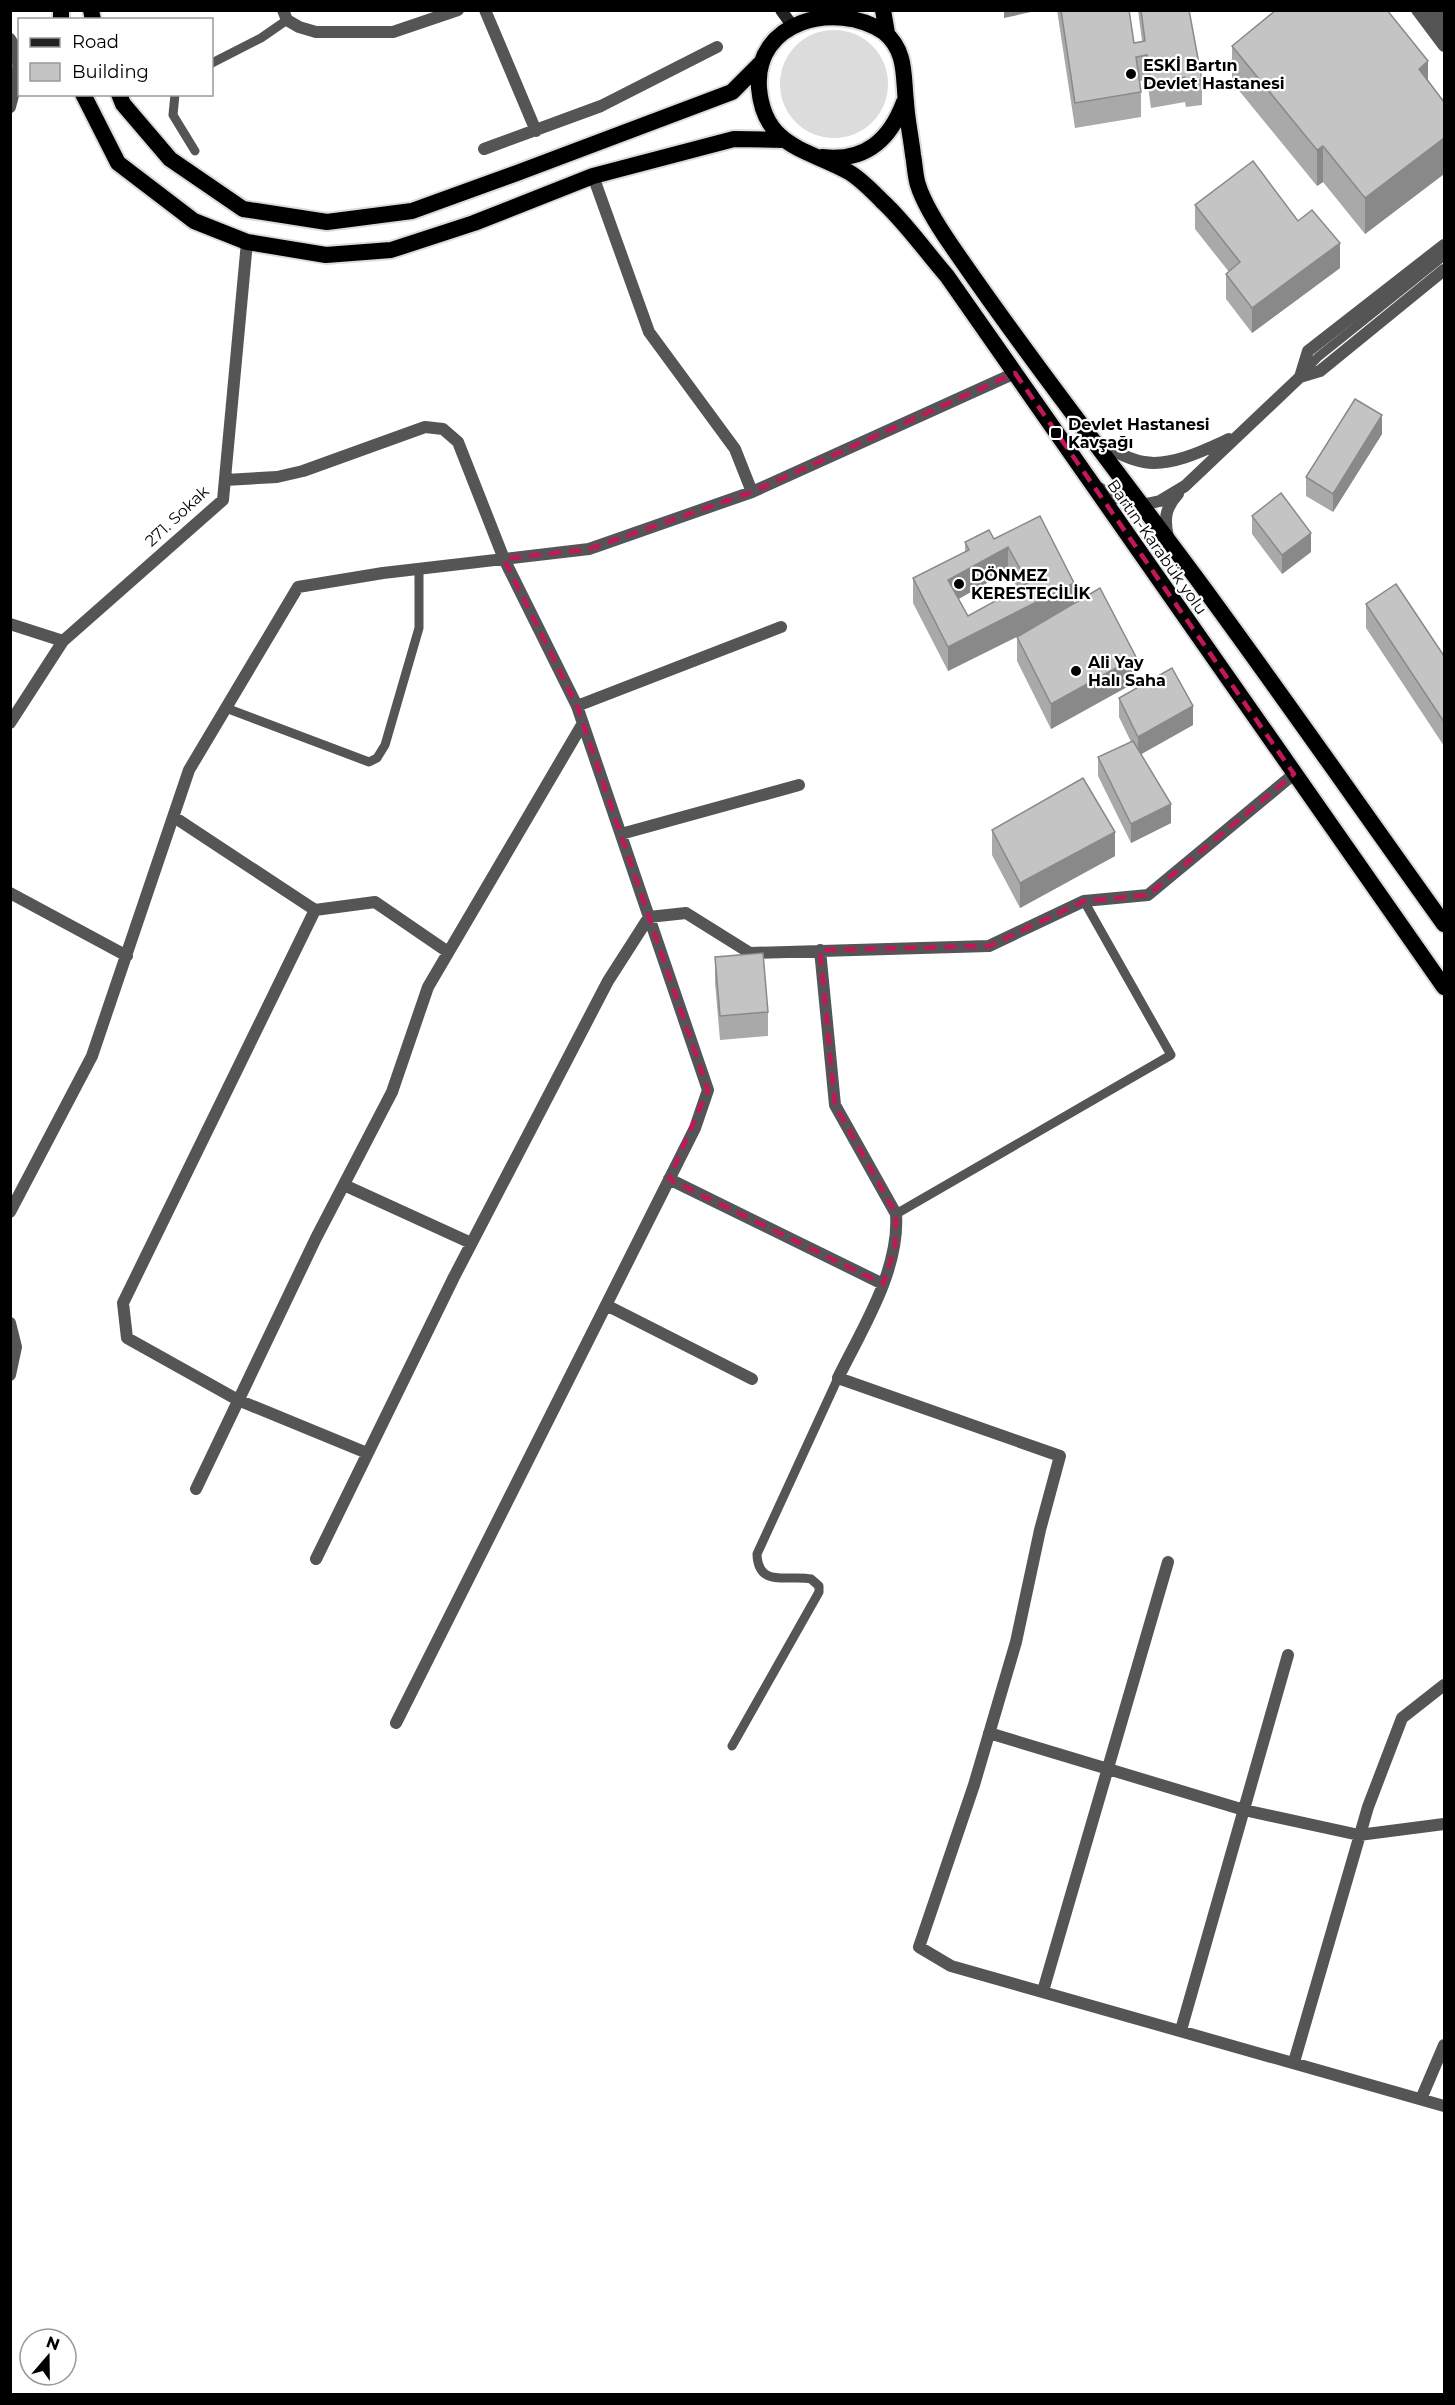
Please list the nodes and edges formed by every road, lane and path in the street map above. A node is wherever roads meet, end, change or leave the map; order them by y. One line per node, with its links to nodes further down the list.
1 (458, 10): 8 (street)
2 (485, 10): 25 (street)
3 (883, 10): 11 (highway)
4 (1417, 10): 14 (street)
5 (1426, 10): 12 (lane)
6 (1437, 10): 10 (street)
7 (837, 11): 9 (highway, Bartın-Karabük yolu); 11 (highway, Bartın-Karabük yolu)
8 (285, 15): 17 (lane)
9 (786, 17): 18 (highway, Bartın-Karabük yolu)
10 (1444, 20)
11 (887, 33): 23 (highway, Bartın-Karabük yolu)
12 (1444, 34)
13 (10, 39): 16 (street)
14 (1444, 46)
15 (717, 47): 25 (street)
16 (18, 58)
17 (213, 62)
18 (762, 62): 21 (highway); 26 (highway, Bartın-Karabük yolu)
19 (18, 68): 24 (street)
20 (84, 96): 31 (highway)
21 (120, 96)
22 (175, 96): 28 (lane)
23 (905, 100): 29 (highway, Bartın-Karabük yolu); 38 (highway, Bartın-Karabük yolu)
24 (10, 107)
25 (536, 131): 27 (street)
26 (785, 140): 29 (highway, Bartın-Karabük yolu); 30 (highway)
27 (484, 149)
28 (195, 151)
29 (812, 156): 35 (highway, Bartın-Karabük yolu)
30 (593, 176): 31 (highway); 42 (street)
31 (247, 242): 39 (street, 271. Sokak)
32 (1444, 245): 36 (street)
33 (1444, 256): 36 (lane)
34 (1444, 270): 36 (street)
35 (1015, 374): 40 (highway, Bartın-Karabük yolu); 42 (street)
36 (1300, 377): 37 (street)
37 (1238, 435): 38 (street); 41 (street)
38 (1092, 439): 43 (highway, Bartın-Karabük yolu)
39 (225, 480): 45 (street); 49 (street, 271. Sokak)
40 (1089, 480): 43 (street); 54 (highway, Bartın-Karabük yolu)
41 (1185, 486): 43 (street); 44 (street)
42 (752, 492): 45 (street)
43 (1141, 505): 44 (highway, Bartın-Karabük yolu)
44 (1169, 542): 62 (highway, Bartın-Karabük yolu)
45 (504, 559): 46 (street); 50 (street)
46 (419, 568): 51 (street); 51 (lane)
47 (10, 624): 49 (street)
48 (781, 627): 50 (street)
49 (63, 641): 52 (street, 271. Sokak)
50 (577, 706): 53 (street)
51 (226, 708): 56 (street)
52 (10, 723)
53 (583, 723): 57 (street); 64 (street)
54 (1294, 774): 59 (street); 66 (highway, Bartın-Karabük yolu)
55 (799, 785): 57 (street)
56 (174, 817): 60 (street); 65 (street)
57 (621, 834): 61 (street)
58 (10, 893): 65 (street)
59 (1084, 901): 63 (street); 70 (lane)
60 (315, 910): 64 (street); 78 (street)
61 (649, 917): 63 (street); 67 (street); 71 (street)
62 (1444, 924)
63 (820, 950): 70 (street)
64 (448, 952): 68 (street)
65 (127, 956): 69 (street)
66 (1444, 987)
67 (669, 1179): 72 (street); 73 (street)
68 (344, 1185): 71 (street); 78 (street)
69 (11, 1209)
70 (896, 1214): 72 (street)
71 (471, 1243): 79 (street)
72 (883, 1284): 76 (street)
73 (606, 1305): 77 (street); 85 (street)
74 (10, 1323): 75 (street)
75 (10, 1375)
76 (838, 1378): 86 (street); 87 (lane)
77 (752, 1379)
78 (238, 1400): 79 (street); 80 (street)
79 (367, 1454): 81 (street)
80 (196, 1489)
81 (316, 1559)
82 (1168, 1562): 88 (street)
83 (1288, 1655): 89 (street)
84 (1444, 1685): 91 (street)
85 (396, 1724)
86 (989, 1733): 88 (street); 92 (street)
87 (732, 1746)
88 (1108, 1769): 89 (street); 92 (street)
89 (1244, 1810): 91 (street); 93 (street)
90 (1444, 1824): 91 (street)
91 (1359, 1835): 95 (street)
92 (1043, 1991): 93 (street)
93 (1181, 2030): 95 (street)
94 (1444, 2046): 96 (street)
95 (1294, 2062): 96 (street)
96 (1421, 2099): 97 (street)
97 (1444, 2106)

